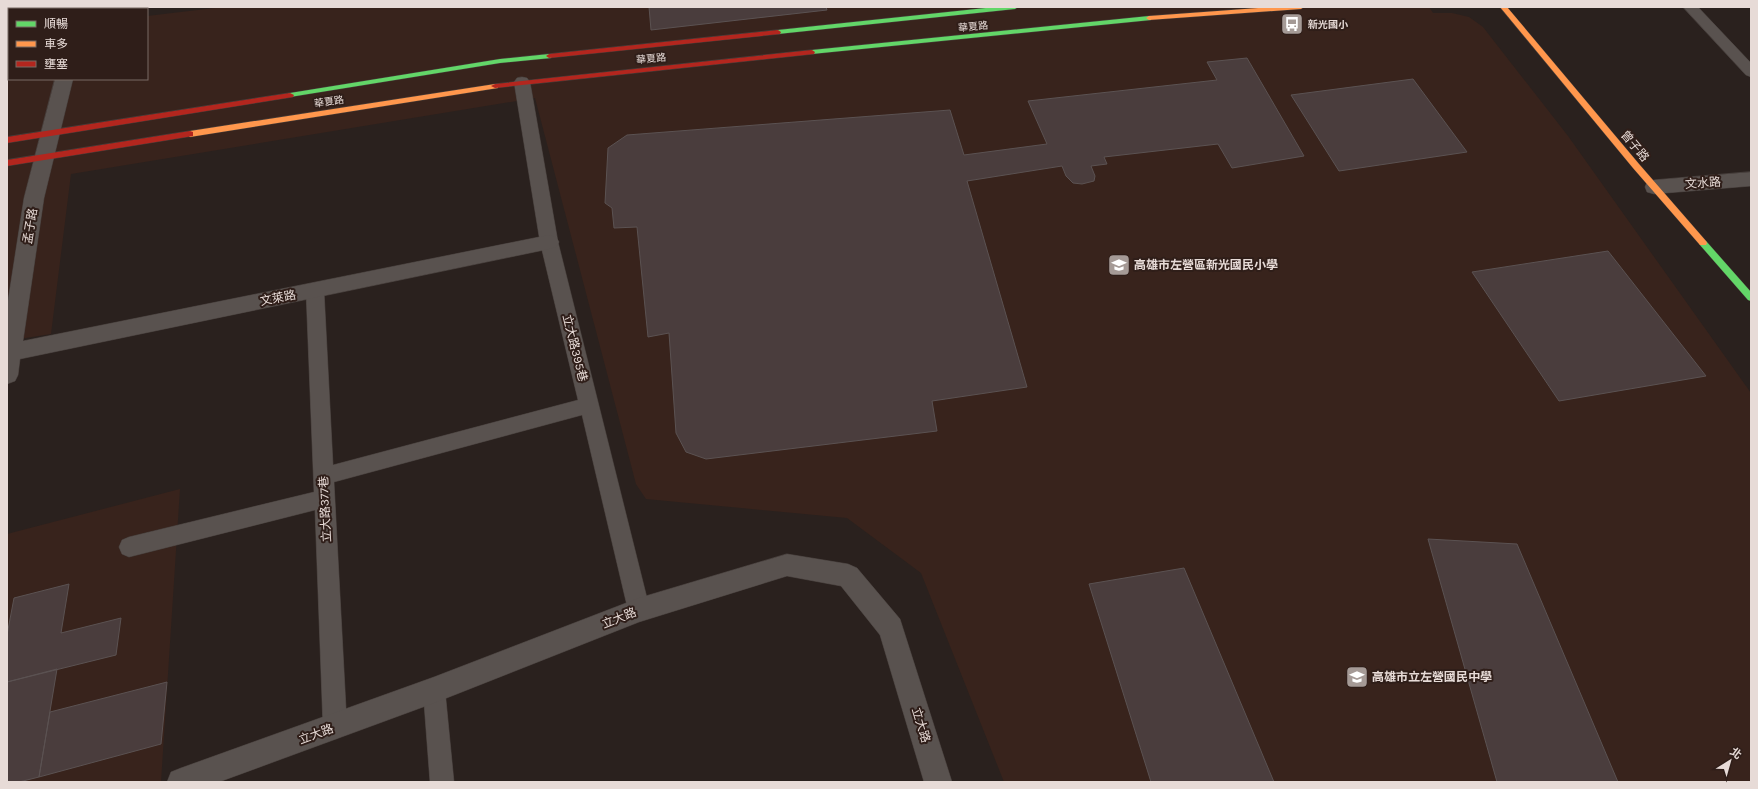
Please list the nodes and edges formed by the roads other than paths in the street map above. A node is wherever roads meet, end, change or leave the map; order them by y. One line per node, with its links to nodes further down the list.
1 (1015, 7): 5 (street, 華夏路)
2 (1301, 7): 6 (street, 華夏路)
3 (1503, 7): 15 (street, 曾子路)
4 (1690, 7): 7 (lane)
5 (954, 20): 6 (street); 10 (street, 華夏路)
6 (960, 38): 9 (street, 華夏路)
7 (1751, 72)
8 (64, 80): 10 (street, 孟子路)
9 (522, 82): 12 (street, 華夏路); 16 (lane, 立大路395巷)
10 (49, 133): 11 (street, 華夏路); 12 (street, 孟子路)
11 (7, 140)
12 (44, 158): 13 (street, 華夏路); 19 (street, 孟子路)
13 (7, 164)
14 (1751, 179): 15 (street, 文水路)
15 (1654, 187): 18 (street, 曾子路)
16 (549, 242): 17 (street, 文萊路); 21 (lane, 立大路395巷)
17 (315, 291): 19 (street, 文萊路); 22 (lane, 立大路377巷)
18 (1751, 298)
19 (9, 353): 20 (street, 孟子路)
20 (7, 375)
21 (589, 405): 22 (lane); 25 (lane, 立大路395巷)
22 (323, 476): 23 (lane, 立大路377巷)
23 (324, 499): 24 (lane); 27 (lane, 立大路377巷)
24 (129, 547)
25 (639, 610): 26 (street, 立大路); 30 (street, 立大路)
26 (434, 690): 27 (street, 立大路); 29 (lane)
27 (335, 727): 28 (street, 立大路)
28 (181, 782)
29 (442, 782)
30 (938, 782)

